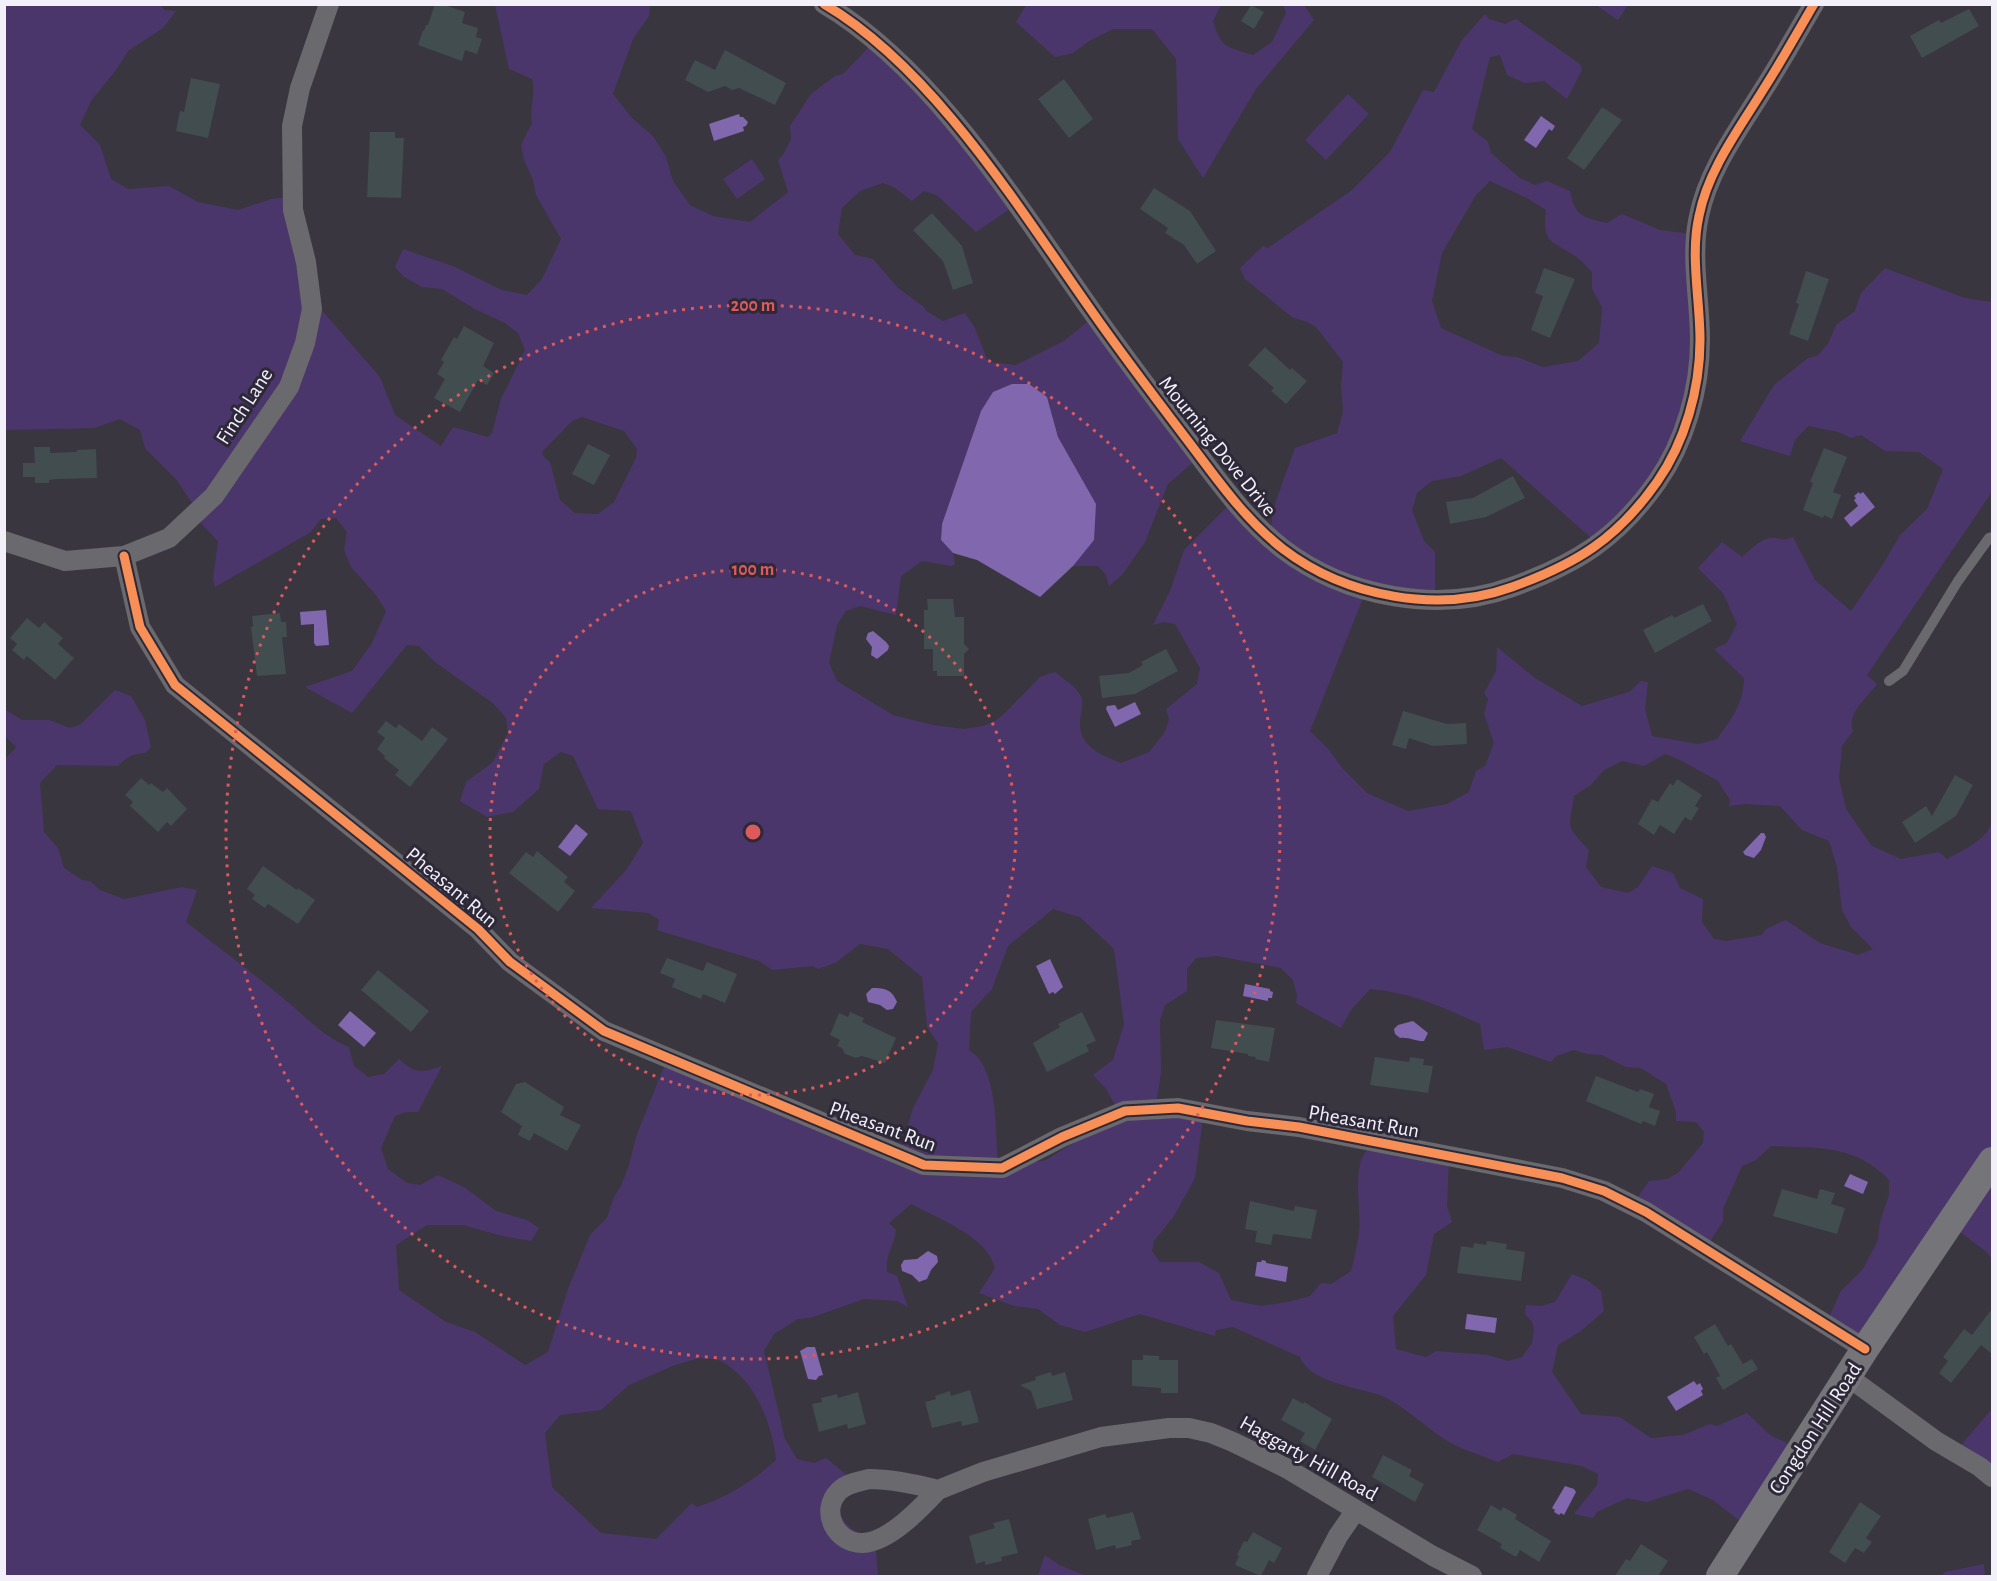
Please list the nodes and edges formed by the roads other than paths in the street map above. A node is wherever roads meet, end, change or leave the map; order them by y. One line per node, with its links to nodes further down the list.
1 (328, 4): 6 (street, Finch Lane)
2 (824, 4): 3 (street, Mourning Dove Drive)
3 (1814, 4)
4 (1992, 537): 7 (lane)
5 (4, 541): 6 (street, Finch Lane)
6 (124, 556): 9 (street, Pheasant Run)
7 (1889, 681)
8 (1992, 1161): 9 (street, Congdon Hill Road)
9 (1865, 1349): 10 (street, Congdon Hill Road)
10 (1847, 1376): 11 (street); 16 (street, Congdon Hill Road)
11 (1992, 1477)
12 (938, 1490): 12 (street, Haggarty Hill Road); 13 (street, Haggarty Hill Road)
13 (1356, 1510): 14 (street); 15 (street, Haggarty Hill Road)
14 (1317, 1576)
15 (1472, 1576)
16 (1720, 1576)

